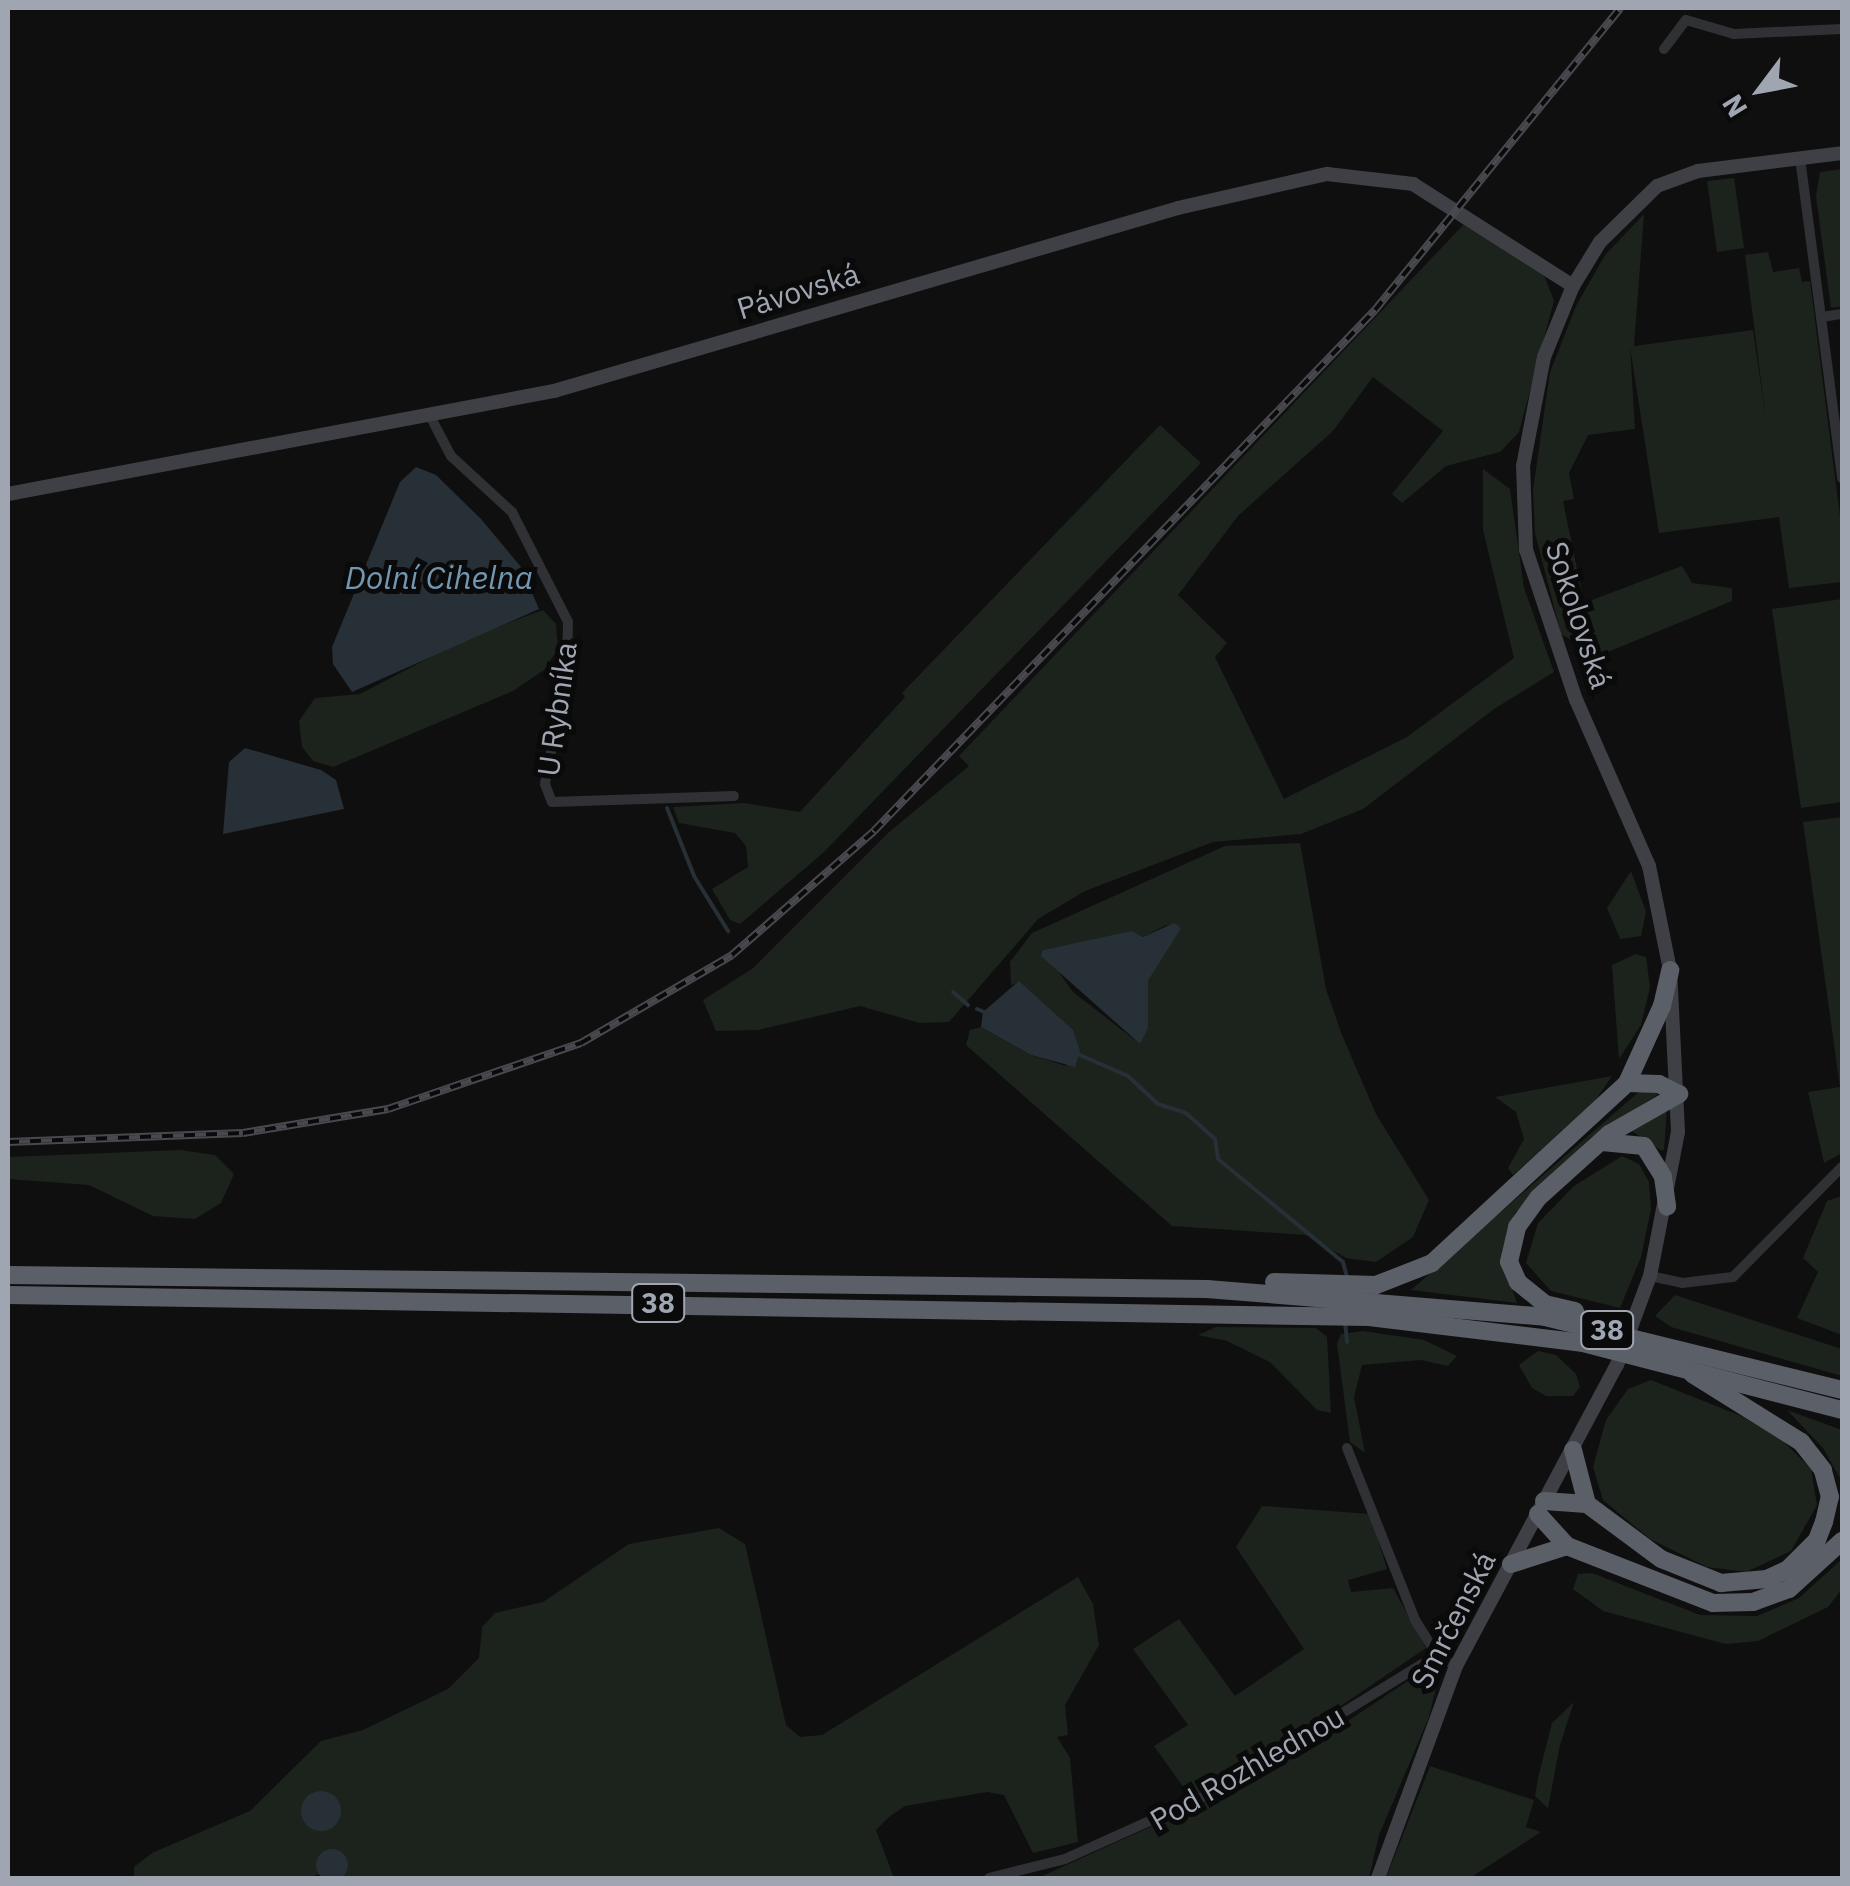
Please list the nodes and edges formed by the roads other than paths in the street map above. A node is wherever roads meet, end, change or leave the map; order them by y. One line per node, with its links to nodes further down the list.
1 (1842, 29): 2 (street)
2 (1664, 49)
3 (1842, 153): 4 (street, Sokolovská)
4 (1800, 158): 5 (street, Sokolovská); 7 (street)
5 (1573, 286): 8 (street, Pávovská); 13 (street, Sokolovská)
6 (1842, 314): 7 (street)
7 (1822, 317): 9 (street)
8 (430, 416): 11 (street, Pávovská); 12 (street, U Rybníka)
9 (1842, 464): 10 (street)
10 (1842, 478)
11 (8, 494)
12 (734, 796)
13 (1670, 970): 14 (highway); 15 (street, Sokolovská)
14 (1627, 1083): 15 (highway); 25 (highway)
15 (1679, 1094): 16 (highway); 20 (street, Sokolovská)
16 (1602, 1142): 20 (highway); 27 (highway)
17 (1842, 1167): 18 (street)
18 (1832, 1178): 19 (street); 22 (street)
19 (1842, 1186)
20 (1667, 1207): 22 (street, Sokolovská)
21 (8, 1275): 24 (highway, 38)
22 (1648, 1281): 31 (street, Smrčenská)
23 (8, 1295): 24 (highway, 38)
24 (1309, 1297): 25 (highway); 25 (highway, 38)
25 (1367, 1300): 26 (highway, 38); 27 (highway, 38)
26 (1674, 1363): 29 (highway, 38); 32 (highway)
27 (1747, 1365): 28 (highway, 38)
28 (1842, 1390)
29 (1842, 1410)
30 (1348, 1448): 37 (street)
31 (1574, 1450): 32 (highway); 33 (street, Smrčenská)
32 (1587, 1504): 33 (highway)
33 (1541, 1508): 35 (highway); 36 (street, Smrčenská)
34 (1842, 1540): 35 (highway)
35 (1566, 1546): 36 (highway)
36 (1511, 1564): 38 (street, Smrčenská)
37 (1437, 1655): 38 (street); 39 (street, Pod Rozhlednou)
38 (1456, 1666): 40 (street, Smrčenská)
39 (989, 1878)
40 (1378, 1878)

